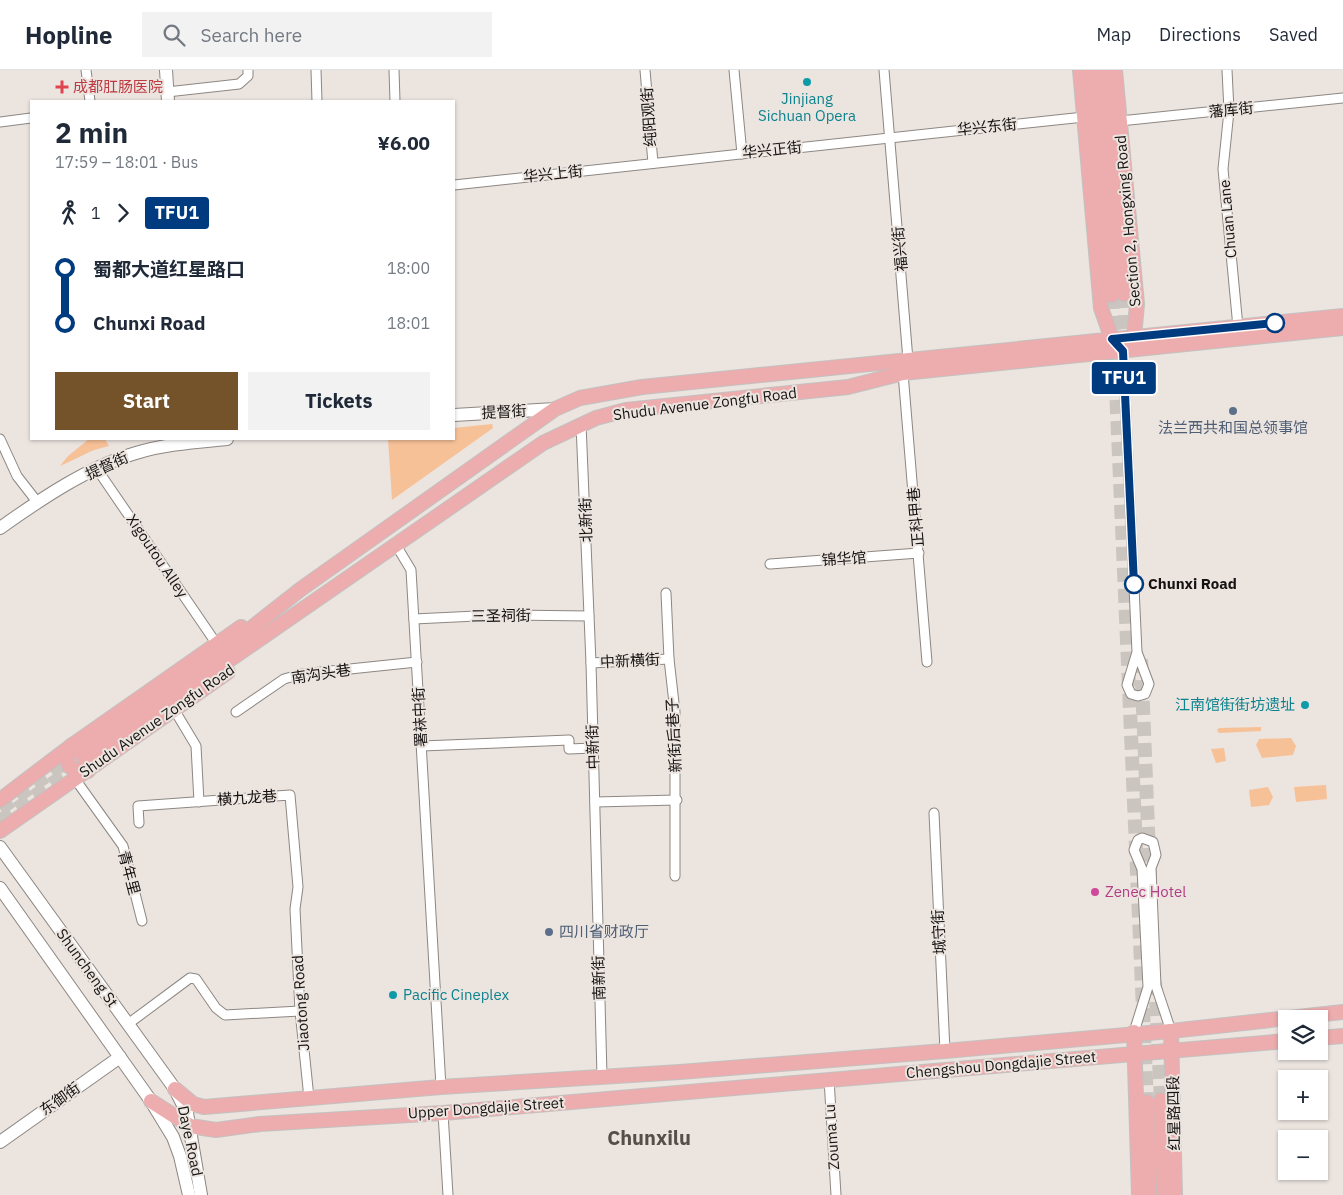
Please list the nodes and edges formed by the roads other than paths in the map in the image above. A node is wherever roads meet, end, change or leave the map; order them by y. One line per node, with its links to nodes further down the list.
1 (86, 70): 16 (street)
2 (166, 70): 14 (main road)
3 (248, 70): 14 (street)
4 (316, 70): 17 (street)
5 (394, 70): 18 (street)
6 (645, 70): 26 (street, 纯阳观街)
7 (734, 70): 25 (street)
8 (884, 70): 24 (street, 福兴街)
9 (1080, 70): 20 (main road)
10 (1090, 70): 11 (main road)
11 (1102, 70)
12 (1115, 70): 22 (main road, Section 2, Hongxing Road)
13 (1226, 70): 19 (street, Chuan Lane)
14 (168, 97)
15 (1343, 98): 19 (street, 藩库街)
16 (90, 100)
17 (318, 100)
18 (395, 100)
19 (1230, 111): 22 (street, 藩库街); 29 (street, Chuan Lane)
20 (1084, 117): 24 (street, 华兴东街); 32 (main road)
21 (30, 118): 23 (street)
22 (1120, 120): 31 (main road, Section 2, Hongxing Road)
23 (0, 122)
24 (891, 138): 25 (street, 华兴正街); 34 (street, 福兴街)
25 (742, 154): 26 (street, 华兴正街)
26 (652, 163): 27 (street, 华兴上街)
27 (455, 185)
28 (1343, 316): 29 (main road, Shudu Avenue Zongfu Road)
29 (1238, 327): 31 (main road, Shudu Avenue Zongfu Road)
30 (1343, 328): 33 (main road, Shudu Avenue Zongfu Road)
31 (1134, 337): 32 (main road, Shudu Avenue Zongfu Road); 33 (main road)
32 (1112, 339): 33 (main road); 34 (main road, Shudu Avenue Zongfu Road)
33 (1123, 351): 34 (main road, Shudu Avenue Zongfu Road); 53 (street)
34 (906, 366): 35 (main road, Shudu Avenue Zongfu Road); 37 (main road, Shudu Avenue Zongfu Road); 45 (street, 正科甲巷)
35 (554, 409): 36 (main road, 提督街); 47 (main road, Shudu Avenue Zongfu Road)
36 (455, 415)
37 (581, 424): 44 (main road, Shudu Avenue Zongfu Road); 50 (street, 北新街)
38 (0, 439): 42 (street)
39 (208, 440): 40 (main road, 提督街)
40 (188, 441): 41 (main road, 提督街)
41 (97, 469): 42 (main road, 提督街); 52 (street, Xigoutou Alley)
42 (38, 503): 43 (main road, 提督街)
43 (0, 528)
44 (396, 545): 49 (main road, Shudu Avenue Zongfu Road); 51 (street, 署袜中街)
45 (919, 553): 46 (street, 锦华馆); 56 (street, 正科甲巷)
46 (770, 564)
47 (301, 589): 52 (main road, Shudu Avenue Zongfu Road); 62 (main road, Shudu Avenue Zongfu Road)
48 (666, 593): 54 (street, 新街后巷子)
49 (310, 605): 58 (main road, Shudu Avenue Zongfu Road); 62 (main road, Shudu Avenue Zongfu Road)
50 (589, 616): 51 (street, 三圣祠街); 57 (street, 中新街)
51 (414, 619): 55 (street, 署袜中街)
52 (216, 643): 62 (main road, Shudu Avenue Zongfu Road)
53 (1137, 652)
54 (669, 659): 57 (street, 中新横街); 65 (street, 新街后巷子)
55 (417, 662): 59 (street, 南沟头巷); 60 (street, 署袜中街)
56 (927, 662)
57 (591, 663): 61 (street, 中新街)
58 (175, 711): 62 (main road, Shudu Avenue Zongfu Road); 66 (street)
59 (236, 712)
60 (422, 746): 61 (street); 92 (street, 署袜中街)
61 (593, 748): 67 (street, 中新街)
62 (81, 757): 63 (main road, Shudu Avenue Zongfu Road); 64 (main road, Shudu Avenue Zongfu Road)
63 (76, 779): 70 (main road, Shudu Avenue Zongfu Road); 76 (street, 青年里)
64 (0, 800)
65 (677, 800): 67 (street); 72 (street, 新街后巷子)
66 (199, 802): 69 (street, 横九龙巷); 75 (street, 横九龙巷)
67 (595, 802): 73 (street, 中新街)
68 (934, 813): 85 (street, 城守街)
69 (139, 823)
70 (0, 831)
71 (0, 847): 79 (main road, Shuncheng St)
72 (675, 876)
73 (596, 879): 90 (street, 南新街)
74 (0, 888): 88 (main road, Shuncheng St)
75 (295, 909): 77 (street, Jiaotong Road)
76 (142, 921)
77 (300, 1011): 79 (street); 94 (street, Jiaotong Road)
78 (1343, 1012): 80 (main road, Chengshou Dongdajie Street)
79 (128, 1024): 93 (main road, Shuncheng St)
80 (1171, 1031): 81 (main road, Chengshou Dongdajie Street); 81 (street); 86 (main road, 红星路四段)
81 (1134, 1032): 85 (main road, Chengshou Dongdajie Street); 87 (main road)
82 (1343, 1036): 83 (main road)
83 (1328, 1037)
84 (1278, 1042): 86 (main road, Chengshou Dongdajie Street)
85 (945, 1051): 89 (main road, Chengshou Dongdajie Street)
86 (1173, 1051): 87 (main road, Chengshou Dongdajie Street); 108 (main road, 红星路四段)
87 (1133, 1053): 91 (main road, Chengshou Dongdajie Street); 105 (main road)
88 (120, 1057): 95 (main road, Shuncheng St); 100 (main road, 东御街)
89 (831, 1060): 90 (main road, Upper Dongdajie Street)
90 (602, 1076): 92 (main road, Upper Dongdajie Street)
91 (829, 1079): 97 (main road, Upper Dongdajie Street); 104 (street, Zouma Lu)
92 (441, 1087): 94 (main road, Upper Dongdajie Street)
93 (175, 1089): 96 (main road, Upper Dongdajie Street); 99 (main road, Daye Road)
94 (309, 1098): 96 (main road, Upper Dongdajie Street)
95 (151, 1101): 99 (main road, Upper Dongdajie Street); 101 (main road, Daye Road)
96 (258, 1102): 98 (main road)
97 (443, 1113): 98 (main road, Upper Dongdajie Street); 103 (street)
98 (260, 1124): 99 (main road, Upper Dongdajie Street)
99 (190, 1126): 102 (main road, Daye Road)
100 (0, 1142)
101 (189, 1195)
102 (201, 1195)
103 (448, 1195)
104 (836, 1195)
105 (1139, 1195)
106 (1149, 1195): 107 (main road)
107 (1164, 1195)
108 (1175, 1195)

